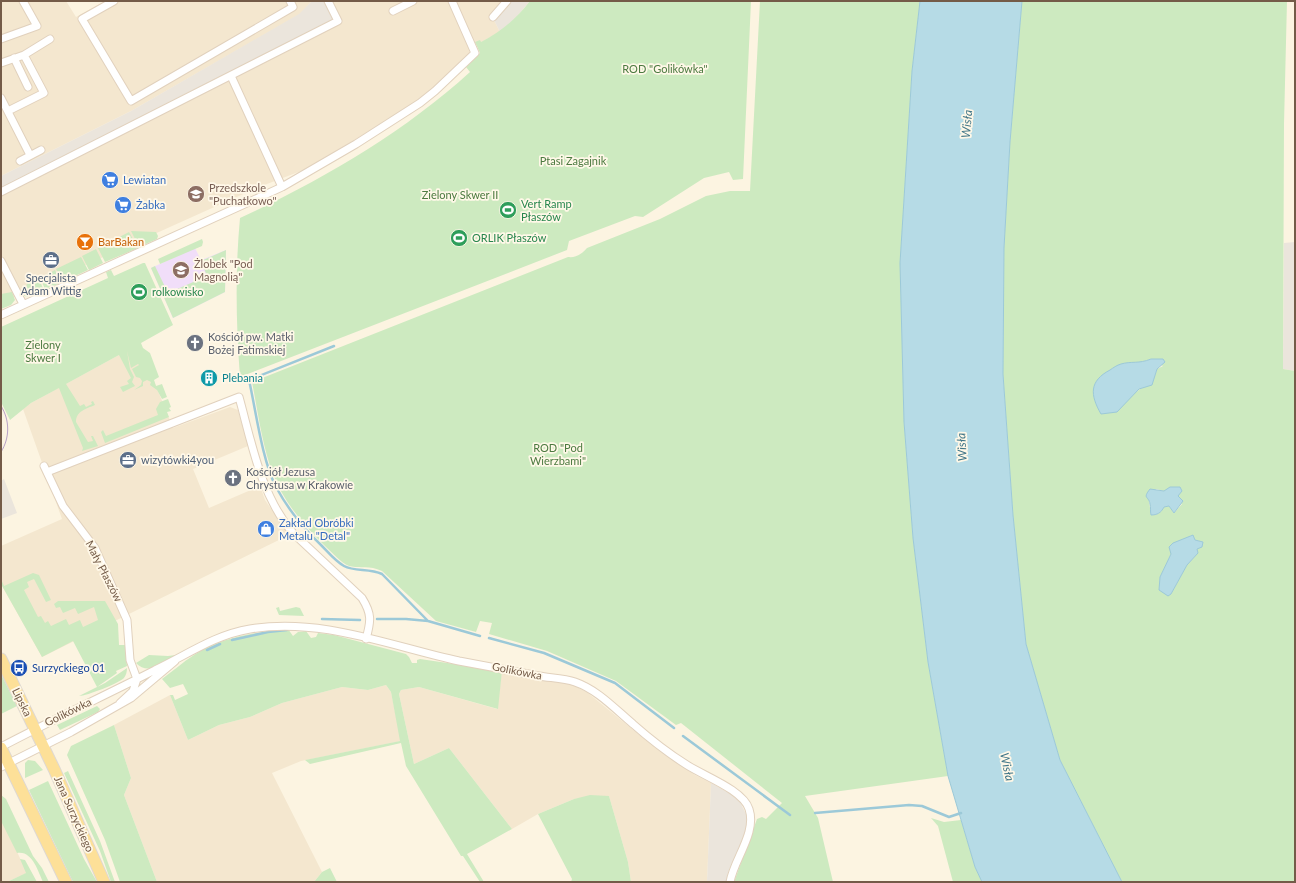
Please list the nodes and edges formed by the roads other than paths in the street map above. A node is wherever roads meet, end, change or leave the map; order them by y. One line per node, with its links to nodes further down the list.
1 (23, 1): 10 (street)
2 (114, 1): 3 (street)
3 (290, 1)
4 (328, 1): 15 (street)
5 (413, 1): 8 (street)
6 (452, 1): 22 (street)
7 (507, 1): 9 (street)
8 (393, 11)
9 (493, 17)
10 (1, 39)
11 (50, 40): 12 (street)
12 (24, 55): 13 (street); 18 (street)
13 (14, 58): 14 (street); 16 (street)
14 (1, 63)
15 (231, 76): 22 (street); 23 (street)
16 (28, 87)
17 (1, 98): 18 (street)
18 (8, 111): 20 (street)
19 (41, 150): 20 (street)
20 (30, 155): 21 (street)
21 (20, 161)
22 (282, 187): 25 (street)
23 (1, 192)
24 (1, 261): 25 (street)
25 (23, 304): 26 (street)
26 (1, 315)
27 (366, 639): 29 (street, Golikówka); 30 (street, Mały Płaszów); 39 (street, Golikówka)
28 (1, 659): 33 (main road, Lipska)
29 (176, 660): 30 (street, Golikówka); 31 (street, Golikówka)
30 (137, 679): 31 (street, Golikówka); 32 (street, Golikówka); 33 (street, Golikówka)
31 (155, 680): 32 (street, Golikówka)
32 (120, 703): 34 (street, Golikówka)
33 (35, 729): 34 (main road, Lipska); 35 (street, Golikówka)
34 (43, 746): 36 (street, Golikówka); 38 (main road, Jana Surzyckiego)
35 (1, 747): 36 (main road)
36 (5, 765): 37 (main road)
37 (66, 882)
38 (104, 882)
39 (730, 882)

